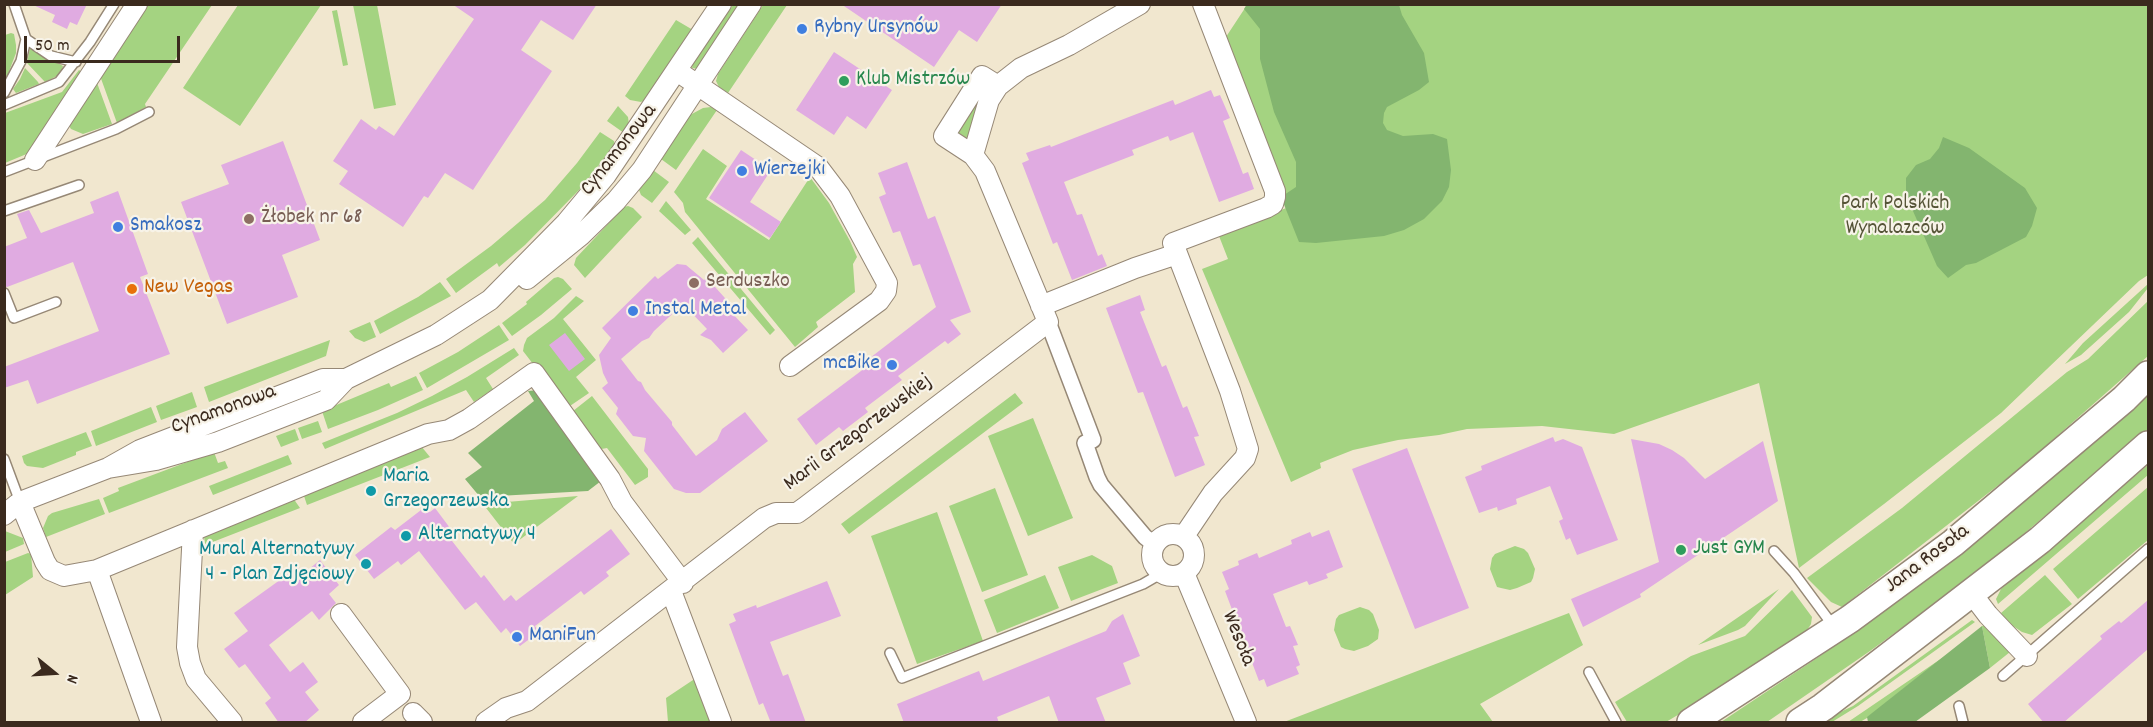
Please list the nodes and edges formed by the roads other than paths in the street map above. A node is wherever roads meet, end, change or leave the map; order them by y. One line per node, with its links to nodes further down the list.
1 (14, 4): 8 (lane)
2 (114, 4): 9 (lane)
3 (137, 4): 17 (street)
4 (721, 4): 10 (street, Cynamonowa)
5 (752, 4): 11 (street, Cynamonowa)
6 (1140, 4): 12 (street)
7 (1203, 4): 21 (street)
8 (26, 39): 9 (lane); 13 (lane)
9 (76, 62): 14 (lane)
10 (676, 71): 11 (street); 23 (street, Cynamonowa)
11 (698, 86): 23 (street, Cynamonowa); 26 (street)
12 (998, 86): 16 (street); 16 (street)
13 (4, 93)
14 (4, 105)
15 (148, 112): 17 (lane)
16 (973, 154): 25 (street)
17 (35, 160): 18 (lane)
18 (4, 172)
19 (80, 185): 20 (lane)
20 (4, 211)
21 (1177, 254): 25 (street, Marii Grzegorzewskiej); 33 (street)
22 (4, 293): 24 (lane)
23 (496, 295): 30 (street, Cynamonowa)
24 (56, 302)
25 (1045, 314): 34 (street); 40 (street, Marii Grzegorzewskiej)
26 (790, 366)
27 (2148, 375): 43 (main road, Jana Rosoła)
28 (2148, 445): 41 (main road)
29 (4, 459): 30 (lane)
30 (12, 502): 31 (street, Cynamonowa); 37 (street)
31 (4, 515)
32 (193, 530): 37 (street); 40 (street); 50 (street)
33 (1184, 536): 34 (street); 39 (street)
34 (1154, 544): 38 (street)
35 (2148, 549): 45 (lane)
36 (1774, 551): 43 (lane)
37 (97, 570): 49 (street)
38 (1162, 573): 39 (street); 44 (lane)
39 (1184, 573): 54 (street, Wesoła)
40 (677, 587): 52 (street, Marii Grzegorzewskiej); 53 (street)
41 (1972, 594): 45 (street); 57 (main road)
42 (341, 614): 51 (street)
43 (1835, 629): 56 (main road, Jana Rosoła)
44 (890, 653)
45 (2027, 656): 47 (lane)
46 (1589, 672): 55 (lane)
47 (2003, 676)
48 (1959, 706): 58 (lane)
49 (151, 723)
50 (232, 723)
51 (363, 723)
52 (486, 723)
53 (721, 723)
54 (1245, 723)
55 (1616, 723)
56 (1691, 723)
57 (1800, 723)
58 (1963, 723)

